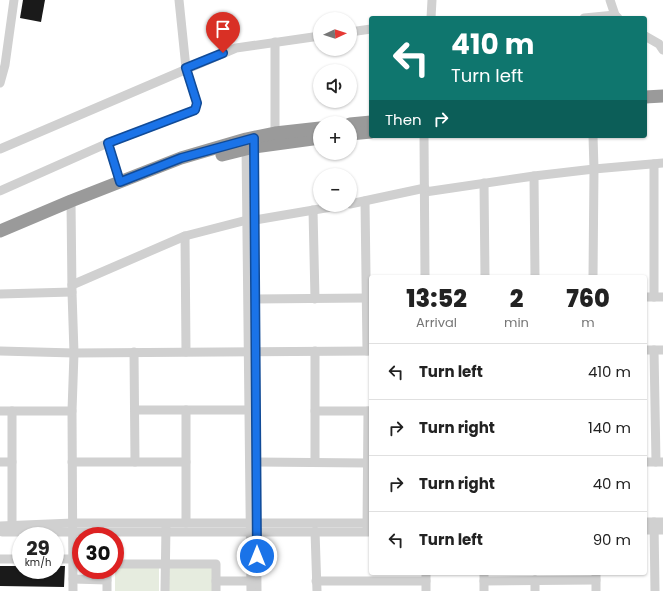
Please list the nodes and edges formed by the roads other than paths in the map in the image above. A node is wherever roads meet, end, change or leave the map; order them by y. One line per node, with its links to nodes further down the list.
1 (14, 0): 14 (street)
2 (179, 0): 13 (street)
3 (432, 0): 5 (street)
4 (610, 0): 6 (street)
5 (431, 16)
6 (616, 16)
7 (369, 29): 8 (street)
8 (357, 31)
9 (313, 37): 11 (street)
10 (647, 37): 12 (street)
11 (275, 42): 13 (street); 23 (street)
12 (663, 50)
13 (186, 68): 28 (street); 30 (street)
14 (0, 83)
15 (663, 87): 16 (highway)
16 (647, 89)
17 (663, 96): 18 (highway)
18 (647, 97)
19 (369, 122): 20 (highway)
20 (357, 123)
21 (313, 129): 23 (highway)
22 (369, 132): 24 (highway)
23 (275, 133): 29 (highway)
24 (357, 133)
25 (313, 138): 29 (highway)
26 (424, 138): 36 (street)
27 (593, 138): 32 (street)
28 (108, 143): 34 (street); 37 (street)
29 (250, 143): 34 (highway); 40 (highway); 43 (street)
30 (0, 149)
31 (659, 164): 32 (street); 44 (street)
32 (594, 169): 33 (street); 51 (street)
33 (534, 176): 35 (street); 50 (street)
34 (120, 182): 40 (highway)
35 (484, 183): 36 (street); 49 (street)
36 (425, 190): 38 (street); 48 (street)
37 (0, 191)
38 (365, 201): 39 (street); 55 (street)
39 (357, 203)
40 (71, 205): 45 (highway); 47 (highway); 52 (street)
41 (313, 210): 43 (street)
42 (313, 212): 57 (street)
43 (251, 220): 46 (street); 56 (street)
44 (659, 229): 54 (street)
45 (0, 231)
46 (185, 236): 52 (street); 64 (street)
47 (0, 239)
48 (425, 275)
49 (485, 275)
50 (535, 275)
51 (593, 275)
52 (72, 289): 53 (street); 62 (street)
53 (0, 294)
54 (654, 297)
55 (366, 298): 57 (street); 61 (street)
56 (252, 299): 57 (street); 65 (street)
57 (315, 299)
58 (654, 350): 74 (street)
59 (0, 351): 62 (street)
60 (315, 351): 61 (street); 65 (street); 72 (street)
61 (369, 351)
62 (74, 352): 63 (street); 71 (street)
63 (134, 352): 64 (street); 66 (street)
64 (186, 352): 65 (street)
65 (252, 352): 68 (street); 80 (street)
66 (135, 410): 67 (street); 78 (street)
67 (186, 410): 68 (street); 79 (street)
68 (249, 410): 93 (street)
69 (0, 411): 70 (street)
70 (12, 411): 71 (street); 76 (street)
71 (72, 411): 77 (street)
72 (315, 411): 73 (street); 81 (street)
73 (369, 411): 84 (street)
74 (659, 422): 83 (street)
75 (0, 462): 76 (street)
76 (12, 462): 87 (street)
77 (72, 462): 78 (street); 90 (street)
78 (135, 462): 79 (street)
79 (186, 462): 85 (street)
80 (256, 462): 81 (street); 93 (street)
81 (315, 462): 84 (street)
82 (647, 462): 83 (street)
83 (660, 462)
84 (367, 463): 94 (street)
85 (186, 523): 92 (street); 93 (street)
86 (0, 526): 87 (street)
87 (12, 526): 90 (street)
88 (654, 526): 107 (street)
89 (72, 527): 96 (street)
90 (73, 527)
91 (124, 527): 92 (street)
92 (166, 527): 93 (street); 100 (street)
93 (253, 527): 94 (street); 95 (street); 109 (street)
94 (369, 527): 95 (street)
95 (315, 531): 110 (street)
96 (0, 532)
97 (0, 559): 98 (street)
98 (12, 559)
99 (124, 564): 100 (street)
100 (165, 564): 108 (street); 114 (street)
101 (596, 576): 106 (street); 123 (street)
102 (426, 577): 111 (street); 120 (street)
103 (484, 577): 106 (street); 121 (street)
104 (73, 579): 105 (street); 112 (street)
105 (108, 580): 113 (street)
106 (535, 580): 122 (street)
107 (659, 580): 124 (street)
108 (216, 581): 109 (street); 115 (street)
109 (254, 581): 116 (street); 117 (street)
110 (316, 581): 111 (street); 118 (street)
111 (366, 581): 119 (street)
112 (73, 591)
113 (107, 591)
114 (165, 591)
115 (216, 591)
116 (250, 591)
117 (257, 591)
118 (317, 591)
119 (366, 591)
120 (426, 591)
121 (484, 591)
122 (535, 591)
123 (596, 591)
124 (655, 591)

